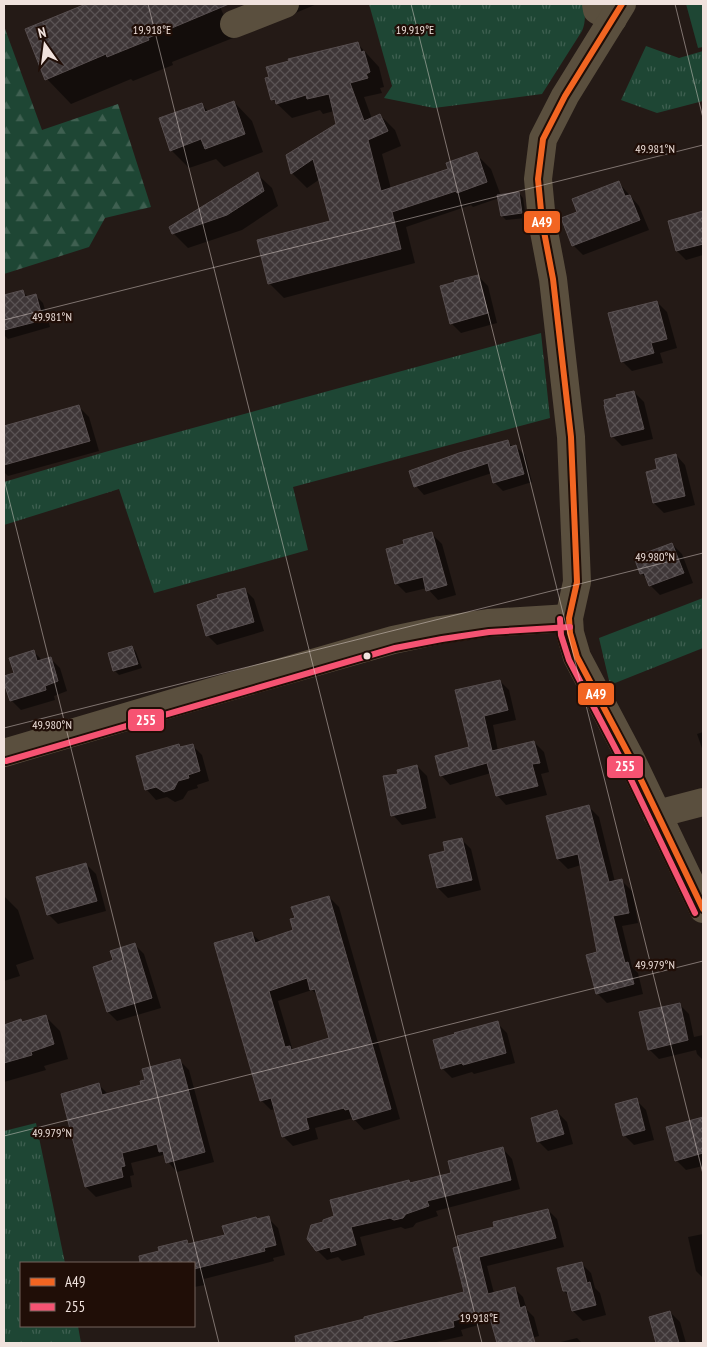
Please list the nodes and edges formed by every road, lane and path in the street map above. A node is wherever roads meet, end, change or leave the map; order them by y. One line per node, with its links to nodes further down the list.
1 (285, 4): 3 (street)
2 (610, 9): 4 (street)
3 (234, 24)
4 (569, 618): 5 (street); 7 (street)
5 (4, 753)
6 (703, 802): 7 (street)
7 (656, 814): 8 (street)
8 (703, 909)

